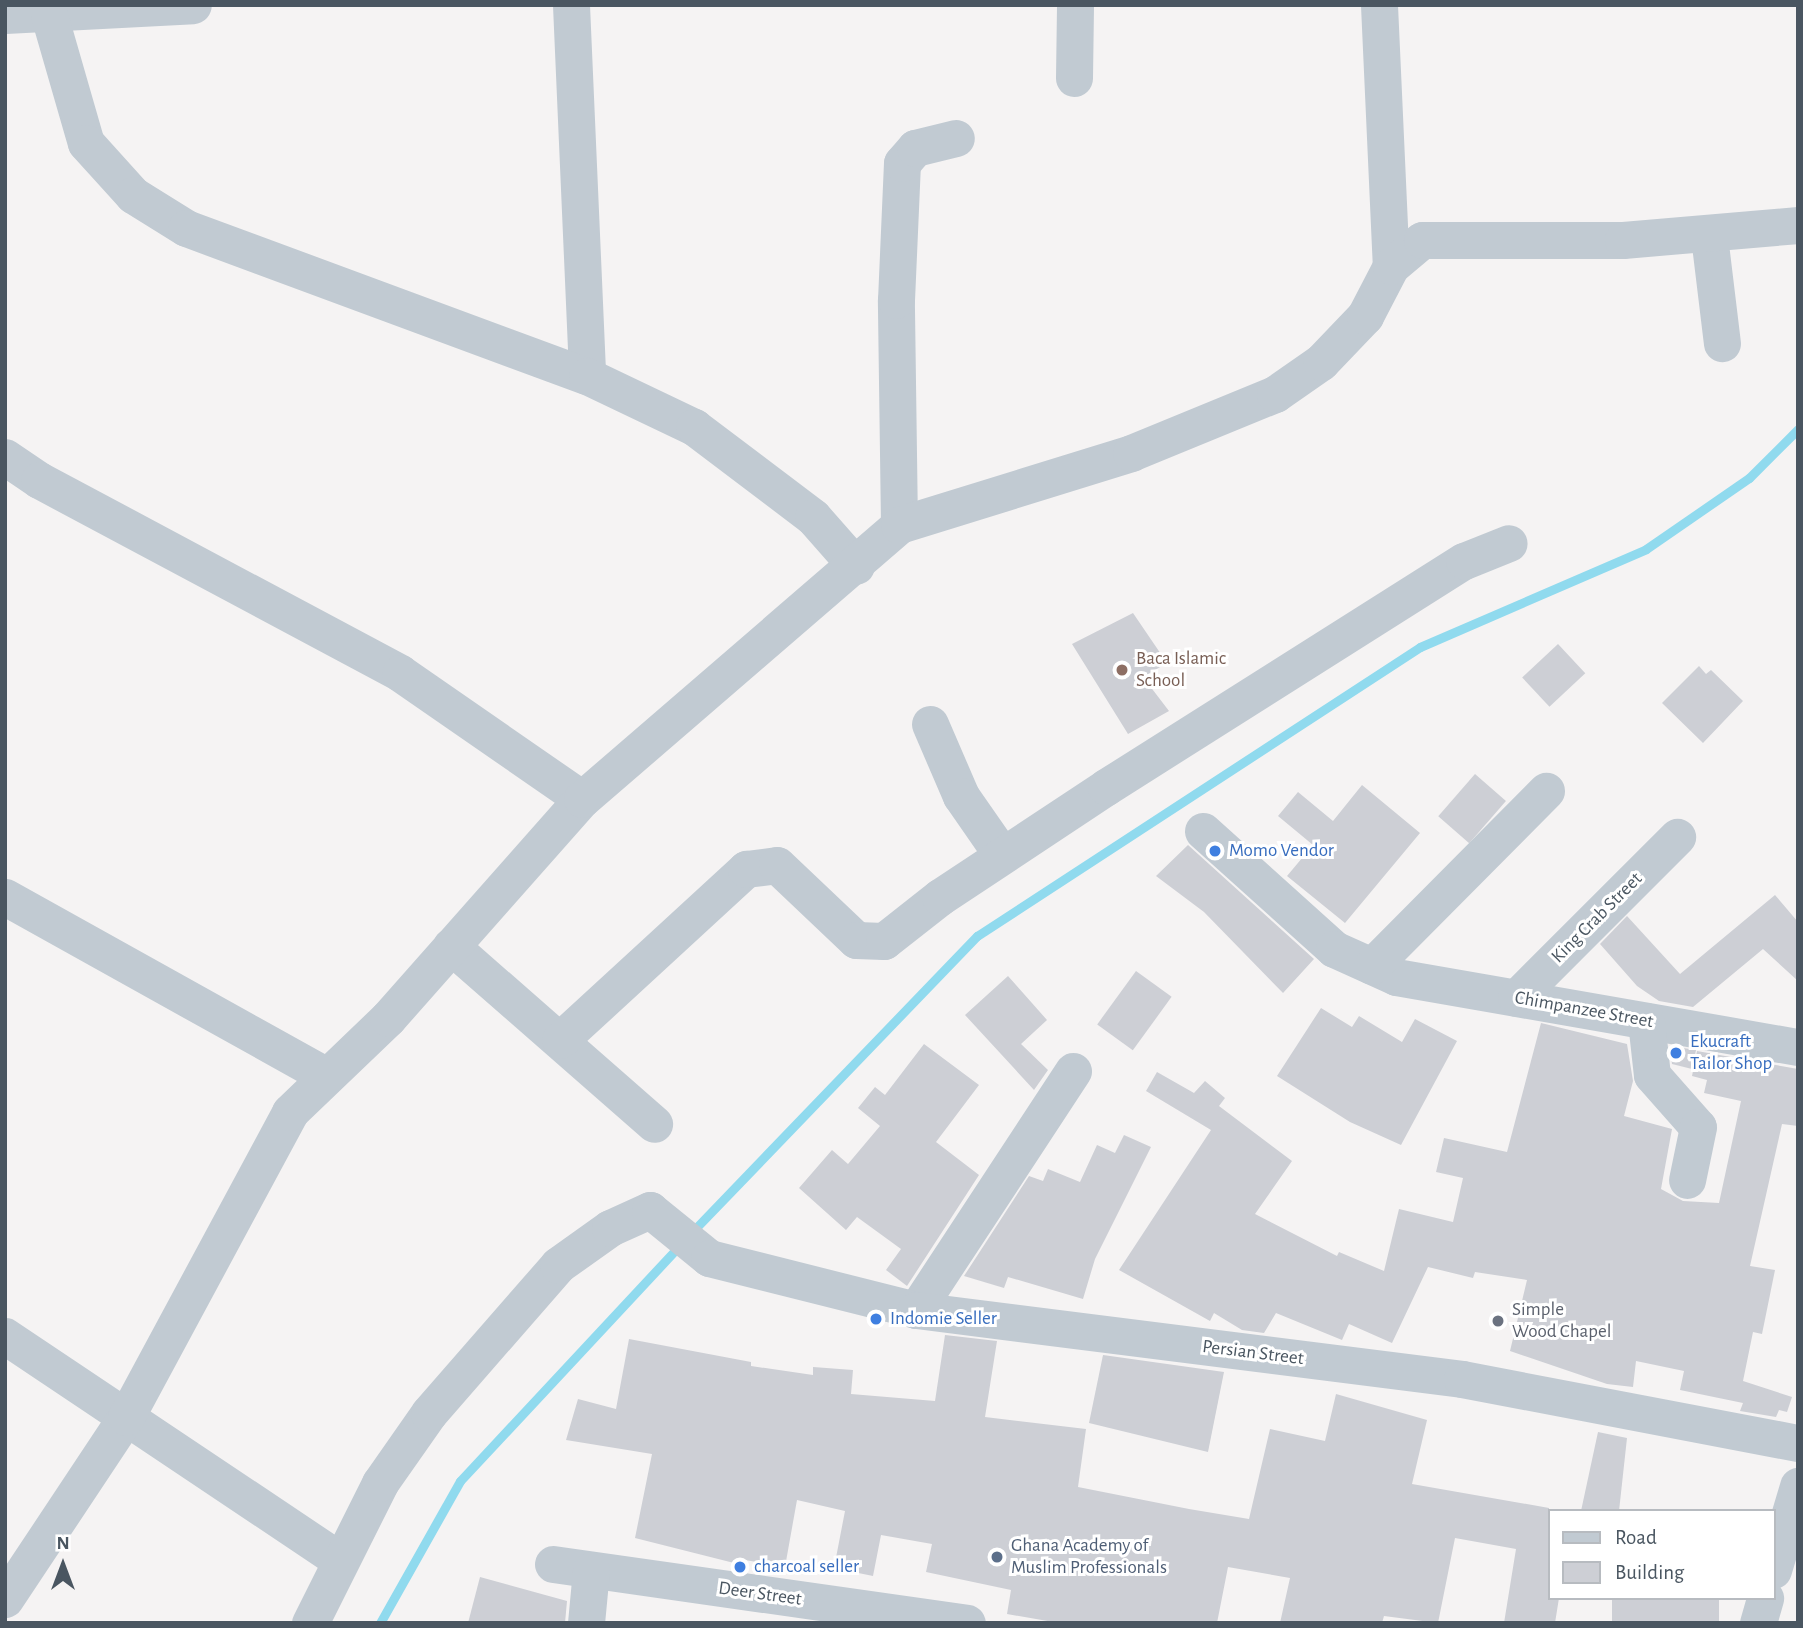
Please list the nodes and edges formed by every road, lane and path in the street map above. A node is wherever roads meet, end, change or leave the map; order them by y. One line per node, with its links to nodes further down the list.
1 (571, 5): 13 (street)
2 (1075, 5): 7 (street)
3 (1379, 5): 11 (street)
4 (183, 6): 6 (street)
5 (5, 15): 6 (street)
6 (49, 15): 13 (street)
7 (1074, 78)
8 (956, 138): 15 (street)
9 (1798, 225): 10 (street)
10 (1709, 236): 11 (street); 12 (street)
11 (1391, 266): 15 (street)
12 (1721, 343)
13 (587, 376): 17 (street)
14 (5, 457): 20 (street)
15 (899, 525): 17 (street)
16 (1509, 543): 23 (street)
17 (856, 566): 20 (street)
18 (930, 724): 23 (street)
19 (1546, 791): 26 (street)
20 (582, 799): 25 (street)
21 (1203, 831): 26 (street, Chimpanzee Street)
22 (1677, 837): 27 (street, King Crab Street)
23 (1002, 855): 29 (street)
24 (5, 897): 32 (street)
25 (451, 946): 29 (street); 32 (street)
26 (1371, 966): 27 (street, Chimpanzee Street)
27 (1516, 998): 28 (street, Chimpanzee Street)
28 (1646, 1021): 30 (street, Chimpanzee Street); 34 (street)
29 (559, 1040): 33 (street)
30 (1798, 1047)
31 (1073, 1071): 35 (street)
32 (325, 1075): 37 (street)
33 (654, 1124)
34 (1687, 1181)
35 (916, 1310): 38 (street, Persian Street); 40 (street, Persian Street)
36 (5, 1336): 37 (street)
37 (126, 1417): 40 (street); 44 (street)
38 (1798, 1443)
39 (1798, 1486): 41 (street)
40 (339, 1560): 46 (street)
41 (1775, 1563)
42 (553, 1564): 43 (street, Deer Street)
43 (591, 1570): 47 (street); 48 (street, Deer Street)
44 (5, 1599)
45 (1764, 1600): 49 (street)
46 (310, 1623)
47 (586, 1623)
48 (967, 1623)
49 (1758, 1623)

